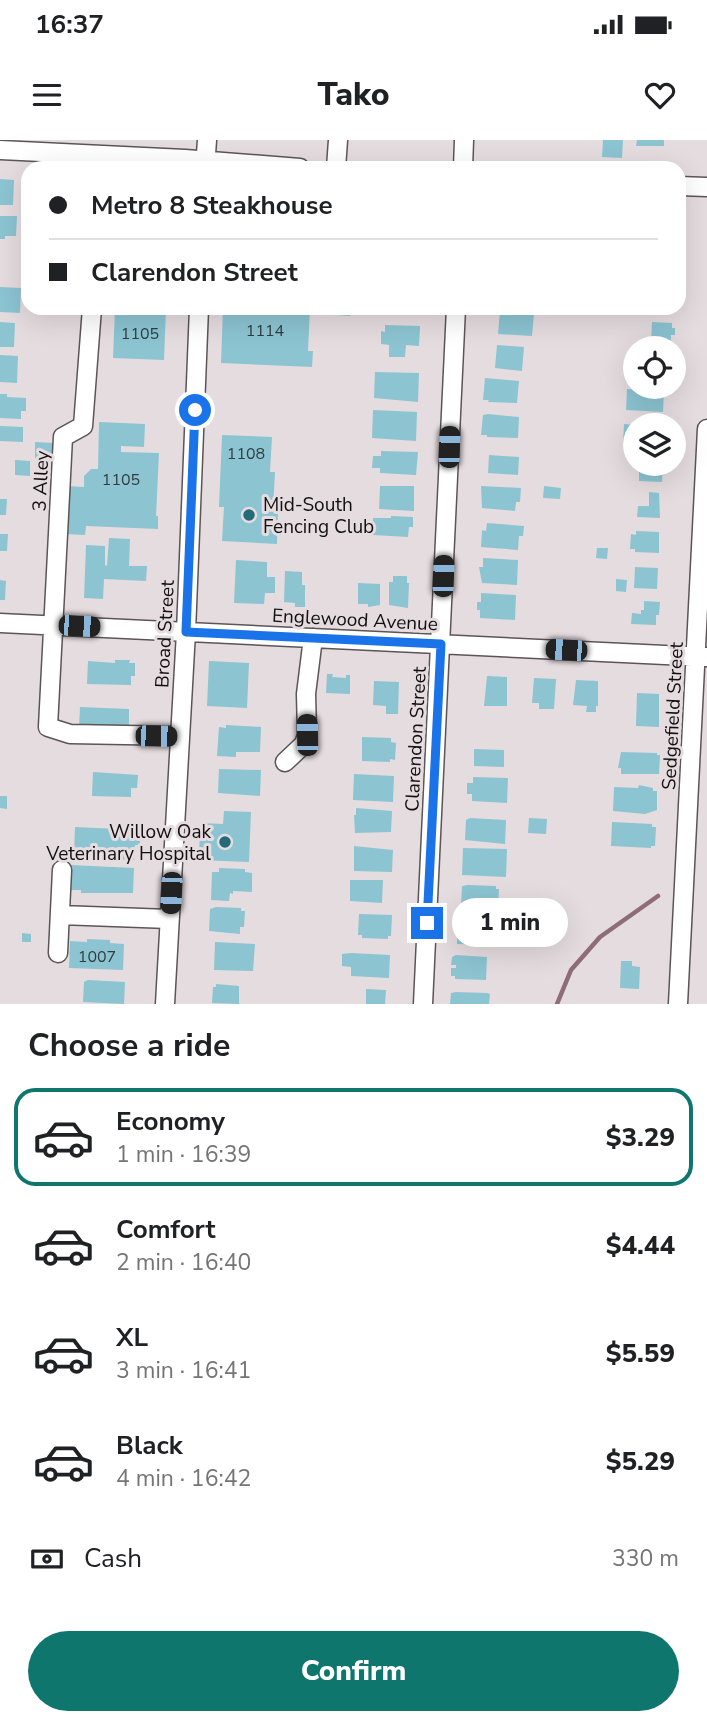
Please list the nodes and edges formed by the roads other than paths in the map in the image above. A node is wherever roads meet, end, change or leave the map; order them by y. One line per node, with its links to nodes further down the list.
1 (207, 140): 6 (street)
2 (338, 140): 7 (street)
3 (464, 140): 8 (street)
4 (0, 150): 5 (street)
5 (162, 161)
6 (206, 161)
7 (336, 161)
8 (463, 161)
9 (686, 186): 10 (street)
10 (707, 187)
11 (91, 315): 16 (street, 3 Alley)
12 (199, 315): 17 (street, Broad Street)
13 (456, 315): 19 (street, Clarendon Street)
14 (707, 429): 20 (street, Sedgefield Street)
15 (0, 623): 16 (street, Englewood Avenue)
16 (52, 625): 17 (street, Englewood Avenue); 21 (street)
17 (186, 632): 18 (street, Englewood Avenue); 21 (street, Broad Street)
18 (313, 638): 19 (street, Englewood Avenue); 22 (street)
19 (441, 644): 20 (street, Englewood Avenue); 28 (street, Clarendon Street)
20 (701, 657): 29 (street, Sedgefield Street)
21 (180, 736): 25 (street, Broad Street)
22 (285, 762)
23 (62, 870): 24 (street)
24 (60, 915): 25 (street); 26 (street)
25 (169, 919): 27 (street, Broad Street)
26 (58, 953)
27 (164, 1004)
28 (423, 1004)
29 (678, 1004)

